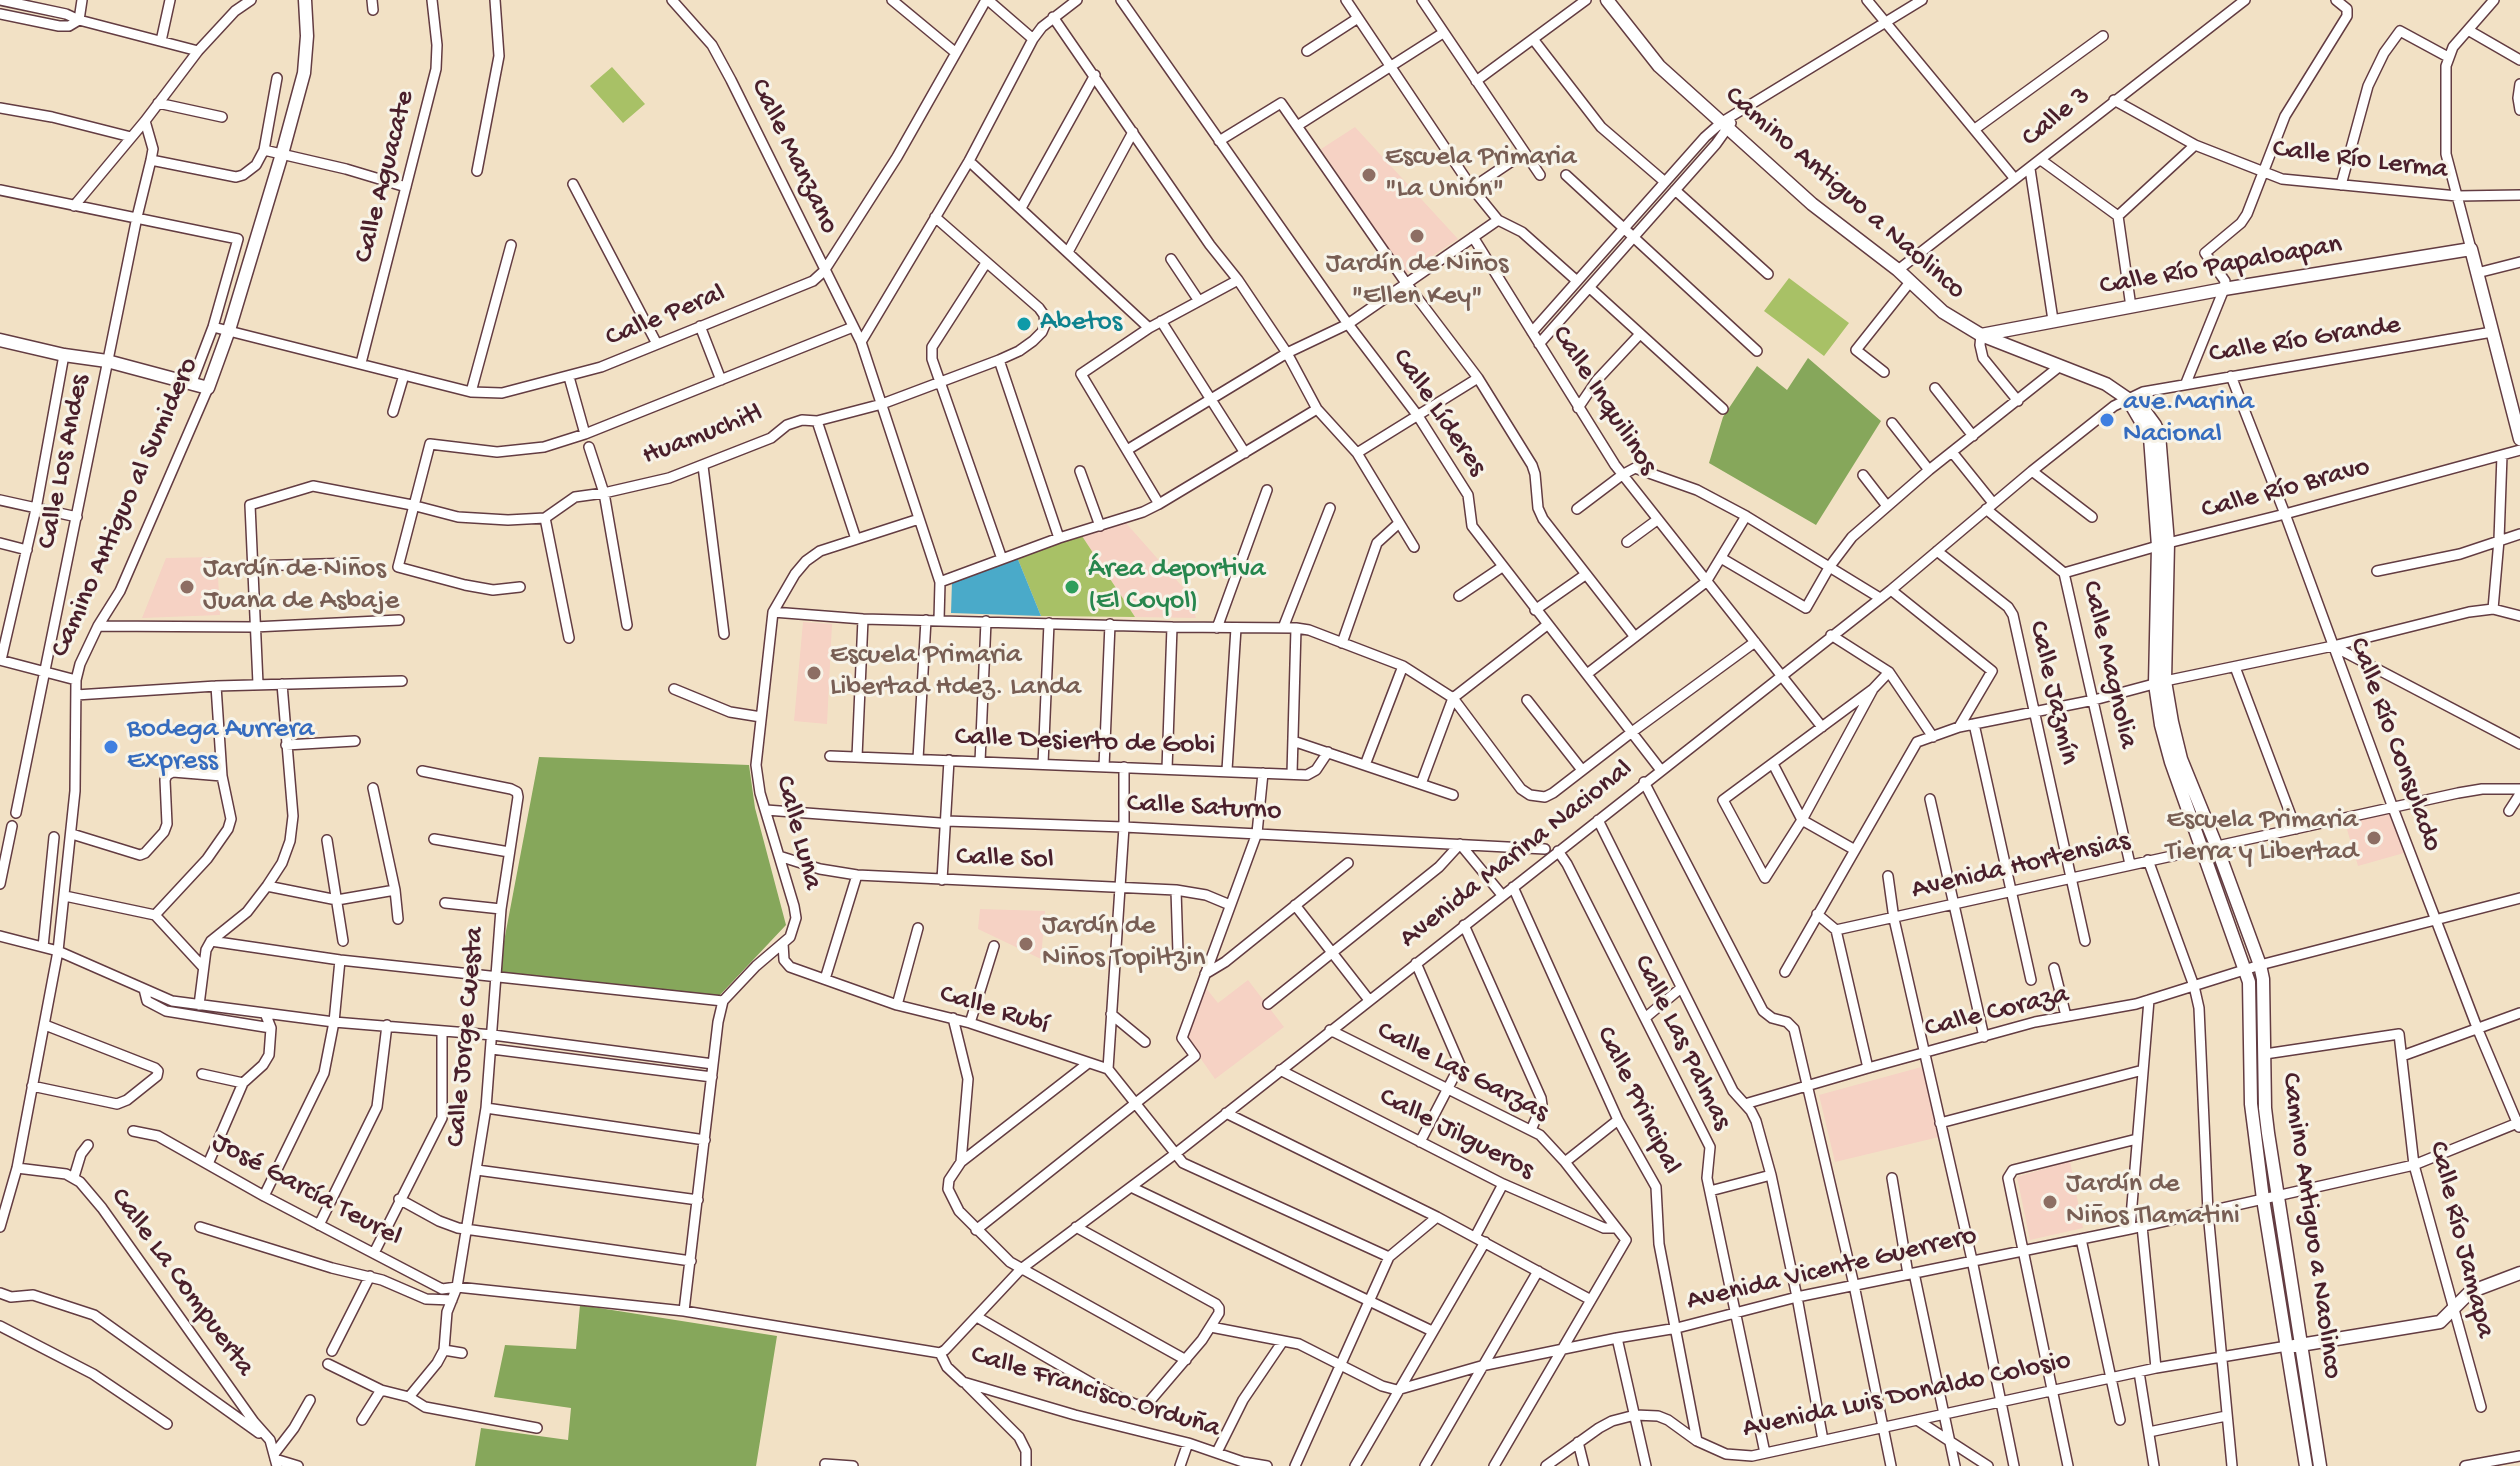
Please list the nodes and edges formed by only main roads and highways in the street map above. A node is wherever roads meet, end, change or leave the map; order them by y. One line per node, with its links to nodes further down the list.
1 (305, 0): 4 (main road, Camino Antiguo al Sumidero)
2 (1607, 0): 3 (main road, Camino Antiguo a Naolinco)
3 (1981, 335): 5 (main road, Calle Río Papaloapan); 6 (main road, Camino Antiguo a Naolinco)
4 (0, 340)
5 (2520, 439)
6 (2160, 682): 8 (main road, Camino Antiguo a Naolinco); 8 (main road, Camino Antiguo a Naolinco)
7 (2520, 1273): 8 (main road)
8 (2294, 1346): 9 (main road, Camino Antiguo a Naolinco); 10 (main road, Camino Antiguo a Naolinco)
9 (2306, 1466)
10 (2320, 1466)

